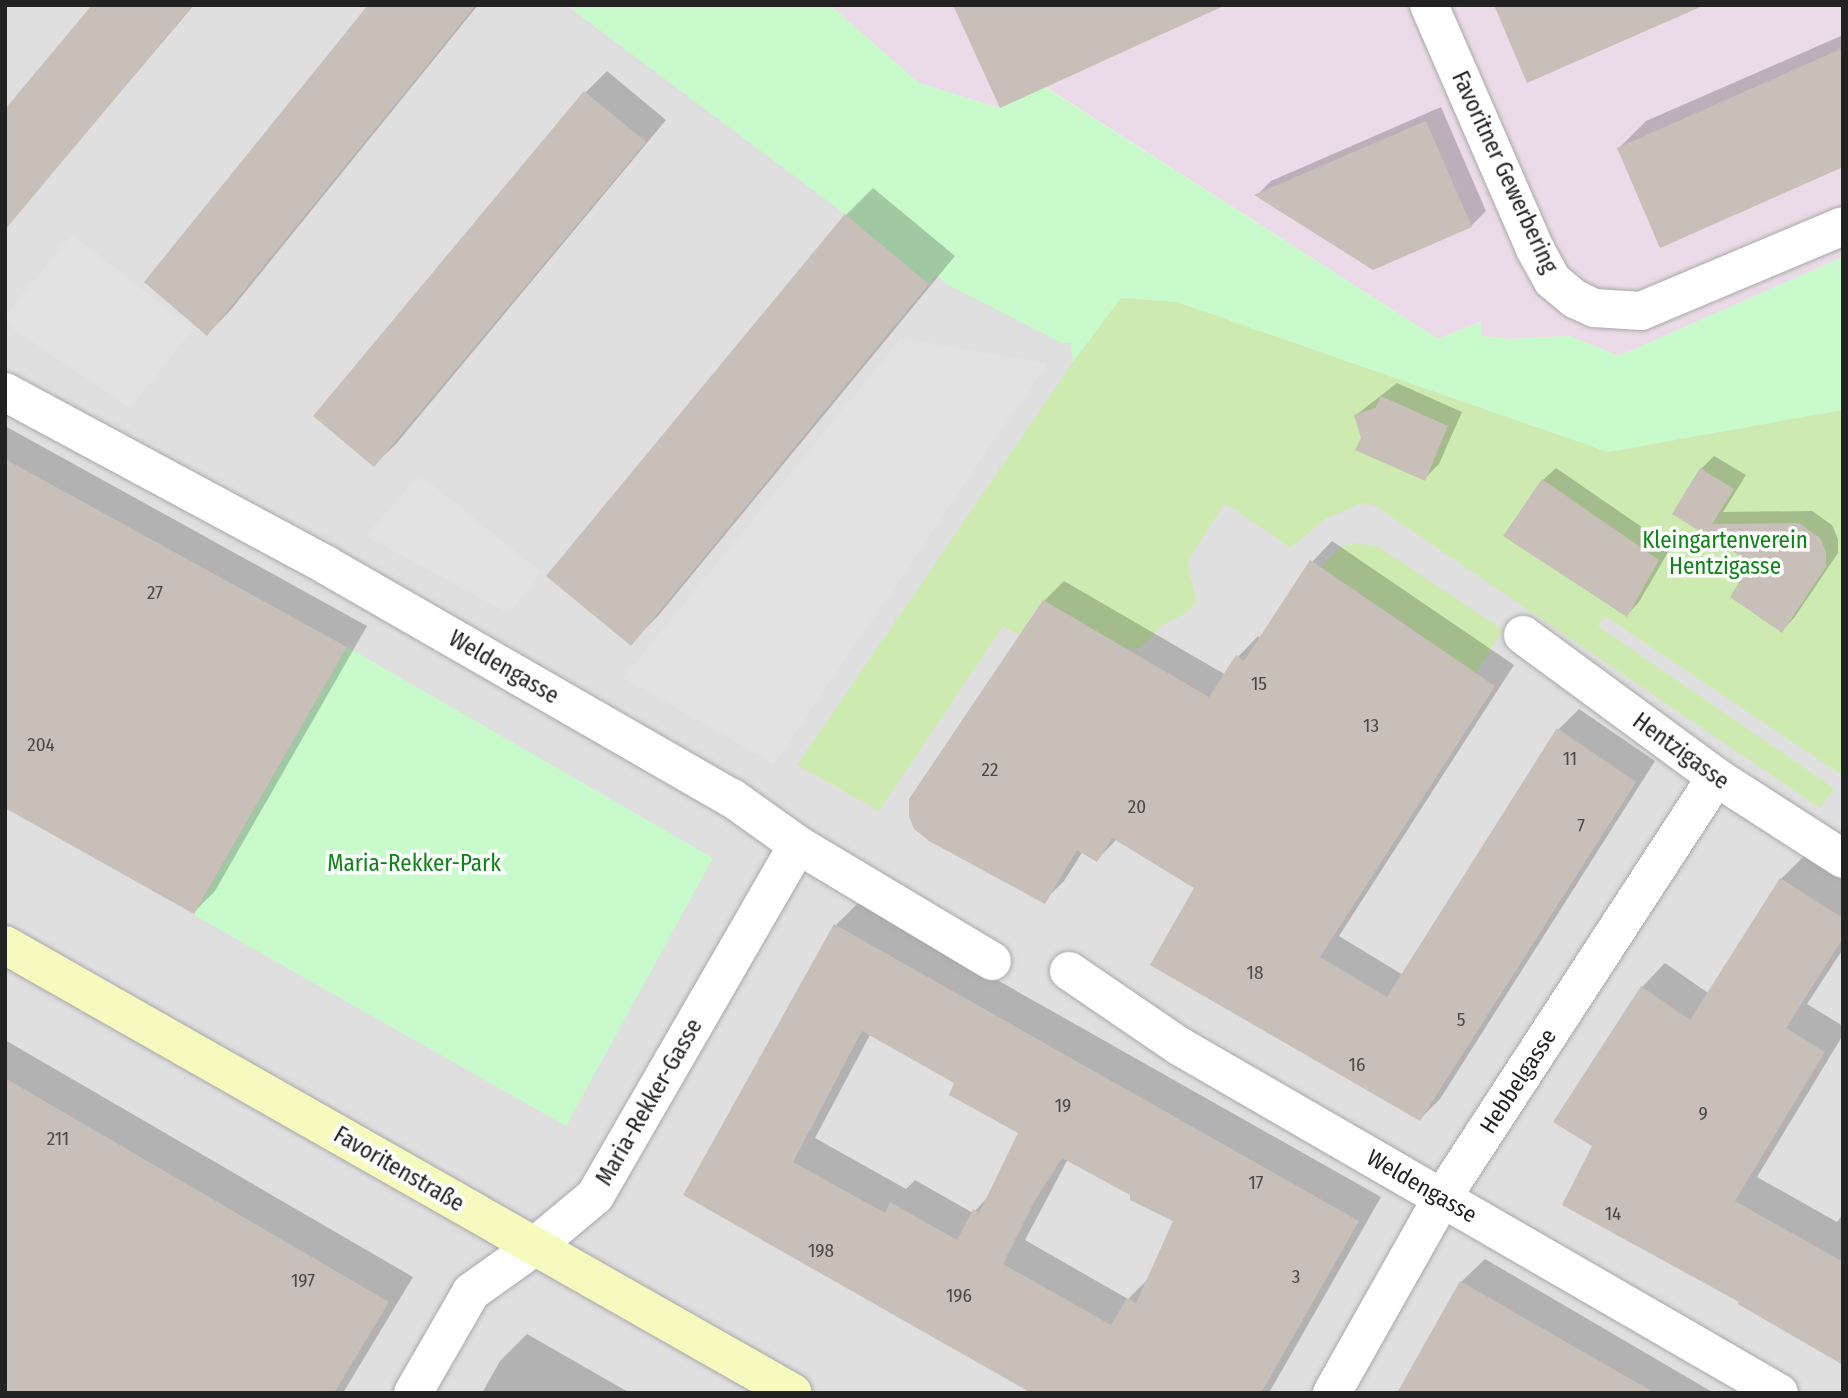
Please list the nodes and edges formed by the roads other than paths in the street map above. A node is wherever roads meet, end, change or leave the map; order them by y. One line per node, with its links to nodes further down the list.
1 (1429, 5): 2 (street, Favoritner Gewerbering)
2 (1843, 226)
3 (5, 392): 6 (street, Weldengasse)
4 (1523, 635): 5 (street, Hentzigasse)
5 (1716, 777): 7 (street, Hentzigasse); 11 (street, Hebbelgasse)
6 (798, 845): 9 (street, Weldengasse); 12 (street, Maria-Rekker-Gasse)
7 (1843, 859)
8 (5, 945): 12 (main road, Favoritenstraße)
9 (992, 961)
10 (1069, 971): 11 (street, Weldengasse)
11 (1442, 1198): 15 (street, Hebbelgasse); 16 (street, Weldengasse)
12 (534, 1247): 13 (street, Maria-Rekker-Gasse); 14 (main road, Favoritenstraße)
13 (413, 1393)
14 (793, 1393)
15 (1332, 1393)
16 (1779, 1393)

